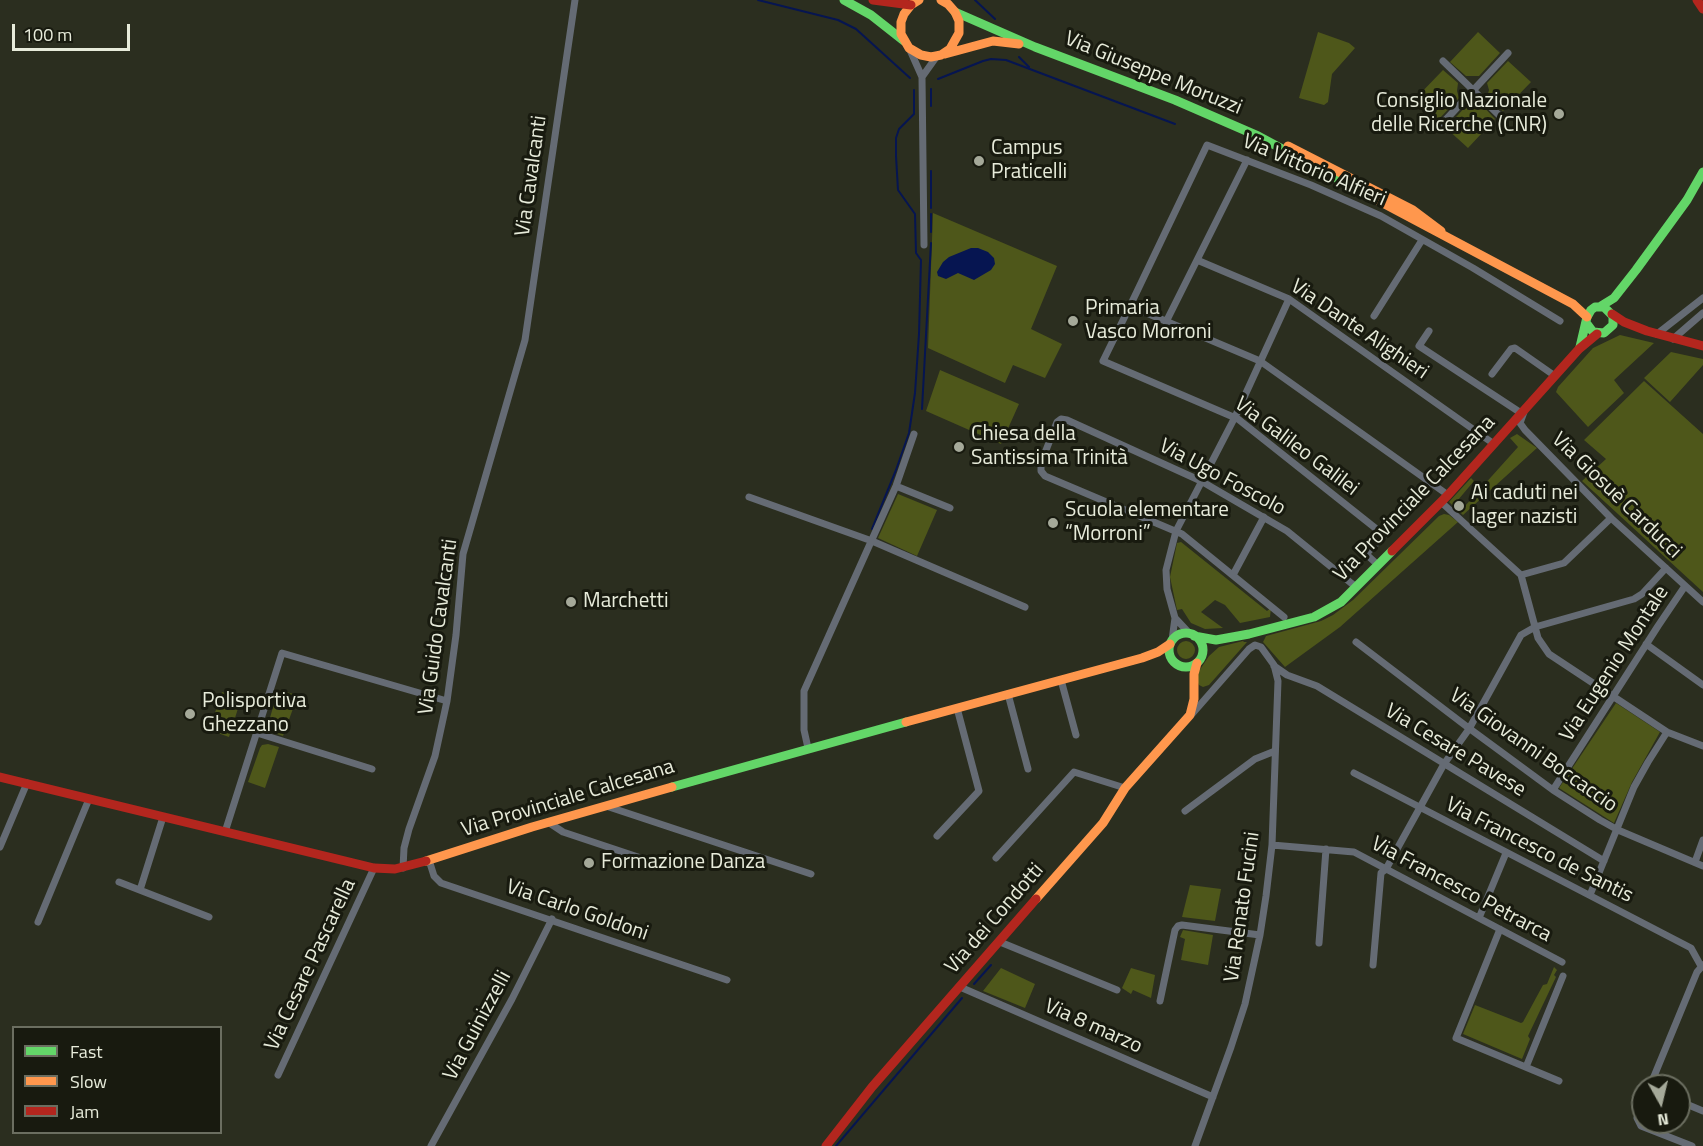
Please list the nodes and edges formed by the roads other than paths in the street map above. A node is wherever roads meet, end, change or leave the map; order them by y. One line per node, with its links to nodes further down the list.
1 (575, 0): 41 (street, Via Cavalcanti)
2 (844, 0): 9 (main road)
3 (873, 0): 6 (main road)
4 (941, 0): 8 (main road, Via Giuseppe Moruzzi)
5 (1697, 0): 7 (main road)
6 (915, 2): 9 (main road)
7 (1703, 9)
8 (955, 12): 10 (main road, Via Giuseppe Moruzzi); 12 (main road)
9 (907, 45): 12 (main road); 14 (street)
10 (1035, 47): 12 (main road, Via Giuseppe Moruzzi); 29 (main road, Via Giuseppe Moruzzi)
11 (1508, 53): 15 (street)
12 (938, 55): 14 (street)
13 (1443, 61): 15 (street)
14 (922, 77): 21 (street)
15 (1473, 90): 16 (street); 17 (street)
16 (1503, 118)
17 (1439, 128)
18 (1246, 160): 20 (street, Via Vittorio Alfieri); 22 (street); 26 (street, Via Vittorio Alfieri)
19 (1703, 172): 23 (main road)
20 (1422, 240): 30 (street); 31 (street, Via Vittorio Alfieri)
21 (924, 245)
22 (1197, 260): 25 (street, Via Dante Alighieri); 32 (street)
23 (1614, 298): 27 (main road); 29 (main road)
24 (1703, 298): 37 (street)
25 (1288, 299): 42 (street); 48 (street, Via Dante Alighieri)
26 (1130, 306): 32 (street); 46 (street, Via Galileo Galilei)
27 (1612, 313): 29 (main road); 33 (main road); 34 (main road)
28 (1703, 313): 38 (street)
29 (1592, 314): 36 (main road); 40 (main road)
30 (1374, 316)
31 (1560, 321)
32 (1166, 322): 42 (street)
33 (1611, 327): 34 (main road); 36 (main road)
34 (1638, 328): 37 (main road)
35 (1429, 331): 45 (street)
36 (1597, 334): 40 (main road, Via Provinciale Calcesana)
37 (1657, 334): 38 (main road)
38 (1673, 339): 39 (main road)
39 (1703, 346)
40 (1579, 350): 44 (main road, Via Provinciale Calcesana)
41 (521, 356): 87 (street, Via Guido Cavalcanti)
42 (1260, 361): 46 (street); 52 (street)
43 (1492, 374): 44 (street)
44 (1555, 376): 45 (main road, Via Provinciale Calcesana)
45 (1523, 410): 48 (main road, Via Provinciale Calcesana); 55 (street, Via Giosuè Carducci)
46 (1235, 417): 49 (street); 58 (street, Via Galileo Galilei)
47 (914, 434): 50 (street)
48 (1494, 444): 52 (main road, Via Provinciale Calcesana)
49 (1202, 481): 54 (street, Via Ugo Foscolo); 56 (street); 56 (street, Via Ugo Foscolo)
50 (896, 486): 53 (street); 57 (street)
51 (749, 497): 57 (street)
52 (1444, 499): 58 (main road, Via Provinciale Calcesana); 60 (street)
53 (950, 508)
54 (1264, 517): 61 (street); 63 (street, Via Ugo Foscolo)
55 (1611, 518): 59 (street, Via Giosuè Carducci); 60 (street)
56 (1176, 531): 61 (street); 67 (street)
57 (872, 541): 65 (street); 95 (street)
58 (1378, 565): 63 (main road, Via Provinciale Calcesana)
59 (1666, 568): 62 (street, Via Giosuè Carducci); 68 (street)
60 (1521, 574): 68 (street)
61 (1233, 576): 66 (street)
62 (1685, 586): 64 (street, Via Giosuè Carducci); 73 (street, Via Eugenio Montale)
63 (1356, 587): 70 (main road, Via Provinciale Calcesana)
64 (1703, 602)
65 (1025, 607)
66 (1284, 617)
67 (1175, 618): 69 (street); 71 (street)
68 (1535, 627): 86 (street); 90 (street)
69 (1192, 635): 70 (main road, Via Provinciale Calcesana); 71 (main road); 74 (main road)
70 (1227, 639): 74 (main road, Via Provinciale Calcesana)
71 (1171, 642): 75 (main road, Via Provinciale Calcesana); 76 (main road)
72 (1356, 642): 90 (street, Via Giovanni Boccaccio)
73 (1646, 644): 82 (street); 86 (street, Via Eugenio Montale)
74 (1202, 654): 77 (main road)
75 (1142, 658): 76 (main road, Via Provinciale Calcesana); 80 (main road, Via Provinciale Calcesana)
76 (1175, 663): 77 (main road); 83 (main road)
77 (1197, 663): 83 (main road)
78 (1274, 666): 79 (street, Via Cesare Pavese); 81 (street, Via Renato Fucini); 84 (street, Via dei Condotti)
79 (1287, 675): 81 (street); 97 (street, Via Cesare Pavese)
80 (1061, 680): 85 (main road, Via Provinciale Calcesana); 93 (street)
81 (1278, 681): 96 (street, Via Renato Fucini)
82 (1703, 685)
83 (1194, 693): 84 (street); 89 (main road)
84 (1210, 693): 89 (street, Via dei Condotti)
85 (1008, 694): 88 (main road, Via Provinciale Calcesana); 99 (street)
86 (1614, 697): 91 (street); 104 (street, Via Eugenio Montale)
87 (447, 701): 92 (street); 126 (street, Via Guido Cavalcanti)
88 (957, 708): 95 (main road, Via Provinciale Calcesana); 113 (street)
89 (1190, 715): 103 (main road, Via dei Condotti)
90 (1469, 729): 97 (street); 104 (street, Via Giovanni Boccaccio)
91 (1667, 732): 94 (street); 111 (street)
92 (257, 734): 98 (street); 112 (street)
93 (1076, 735)
94 (1703, 746)
95 (808, 748): 106 (main road, Via Provinciale Calcesana)
96 (1275, 752): 108 (street); 115 (street, Via Renato Fucini)
97 (1444, 764): 107 (street); 121 (street, Via Cesare Pavese)
98 (372, 769)
99 (1028, 769)
100 (1354, 773): 107 (street, Via Francesco de Santis)
101 (0, 777): 102 (main road, Via Provinciale Calcesana)
102 (27, 783): 105 (main road, Via Provinciale Calcesana); 116 (street)
103 (1125, 788): 119 (street); 138 (main road, Via dei Condotti)
104 (1553, 789): 111 (street, Via Giovanni Boccaccio)
105 (89, 799): 109 (main road, Via Provinciale Calcesana); 135 (street)
106 (605, 806): 110 (main road, Via Provinciale Calcesana); 128 (street)
107 (1419, 807): 118 (street, Via Francesco de Santis); 127 (street)
108 (1185, 811)
109 (163, 817): 112 (main road, Via Provinciale Calcesana); 130 (street)
110 (548, 822): 120 (main road, Via Provinciale Calcesana); 122 (street)
111 (1618, 831): 121 (street); 123 (street, Via Giovanni Boccaccio)
112 (225, 832): 125 (main road, Via Provinciale Calcesana)
113 (938, 836)
114 (1703, 840): 123 (street)
115 (1272, 844): 117 (street, Via Francesco Petrarca); 137 (street, Via Renato Fucini)
116 (0, 847)
117 (1326, 849): 127 (street, Via Francesco Petrarca); 139 (street)
118 (1506, 853): 131 (street, Via Francesco de Santis); 133 (street)
119 (996, 858)
120 (429, 860): 126 (main road, Via Provinciale Calcesana); 134 (street, Via Carlo Goldoni)
121 (1604, 861): 131 (street)
122 (653, 862)
123 (1695, 862): 124 (street, Via Giovanni Boccaccio)
124 (1703, 866)
125 (374, 868): 126 (main road, Via Provinciale Calcesana); 150 (street, Via Cesare Pascarella)
126 (403, 868)
127 (1386, 869): 133 (street, Via Francesco Petrarca); 141 (street)
128 (811, 874)
129 (119, 882): 130 (street)
130 (140, 890): 132 (street)
131 (1590, 896): 142 (street, Via Francesco de Santis)
132 (209, 916)
133 (1479, 918): 136 (street, Via Francesco Petrarca)
134 (552, 919): 144 (street, Via Carlo Goldoni); 154 (street, Via Guinizzelli)
135 (38, 922)
136 (1500, 929): 140 (street, Via Francesco Petrarca); 148 (street)
137 (1260, 935): 147 (street); 152 (street, Via Renato Fucini)
138 (1000, 942): 145 (main road, Via dei Condotti); 146 (street)
139 (1319, 943)
140 (1562, 962)
141 (1373, 965)
142 (1702, 966): 149 (street)
143 (1563, 976): 148 (street)
144 (727, 980)
145 (960, 987): 152 (street, Via 8 marzo); 155 (main road, Via dei Condotti)
146 (1117, 990)
147 (1160, 1000)
148 (1526, 1067): 151 (street)
149 (1655, 1074)
150 (278, 1076)
151 (1559, 1081)
152 (1213, 1097): 156 (street, Via Renato Fucini)
153 (1662, 1134): 157 (street)
154 (431, 1146)
155 (826, 1146)
156 (1195, 1146)
157 (1692, 1146)

